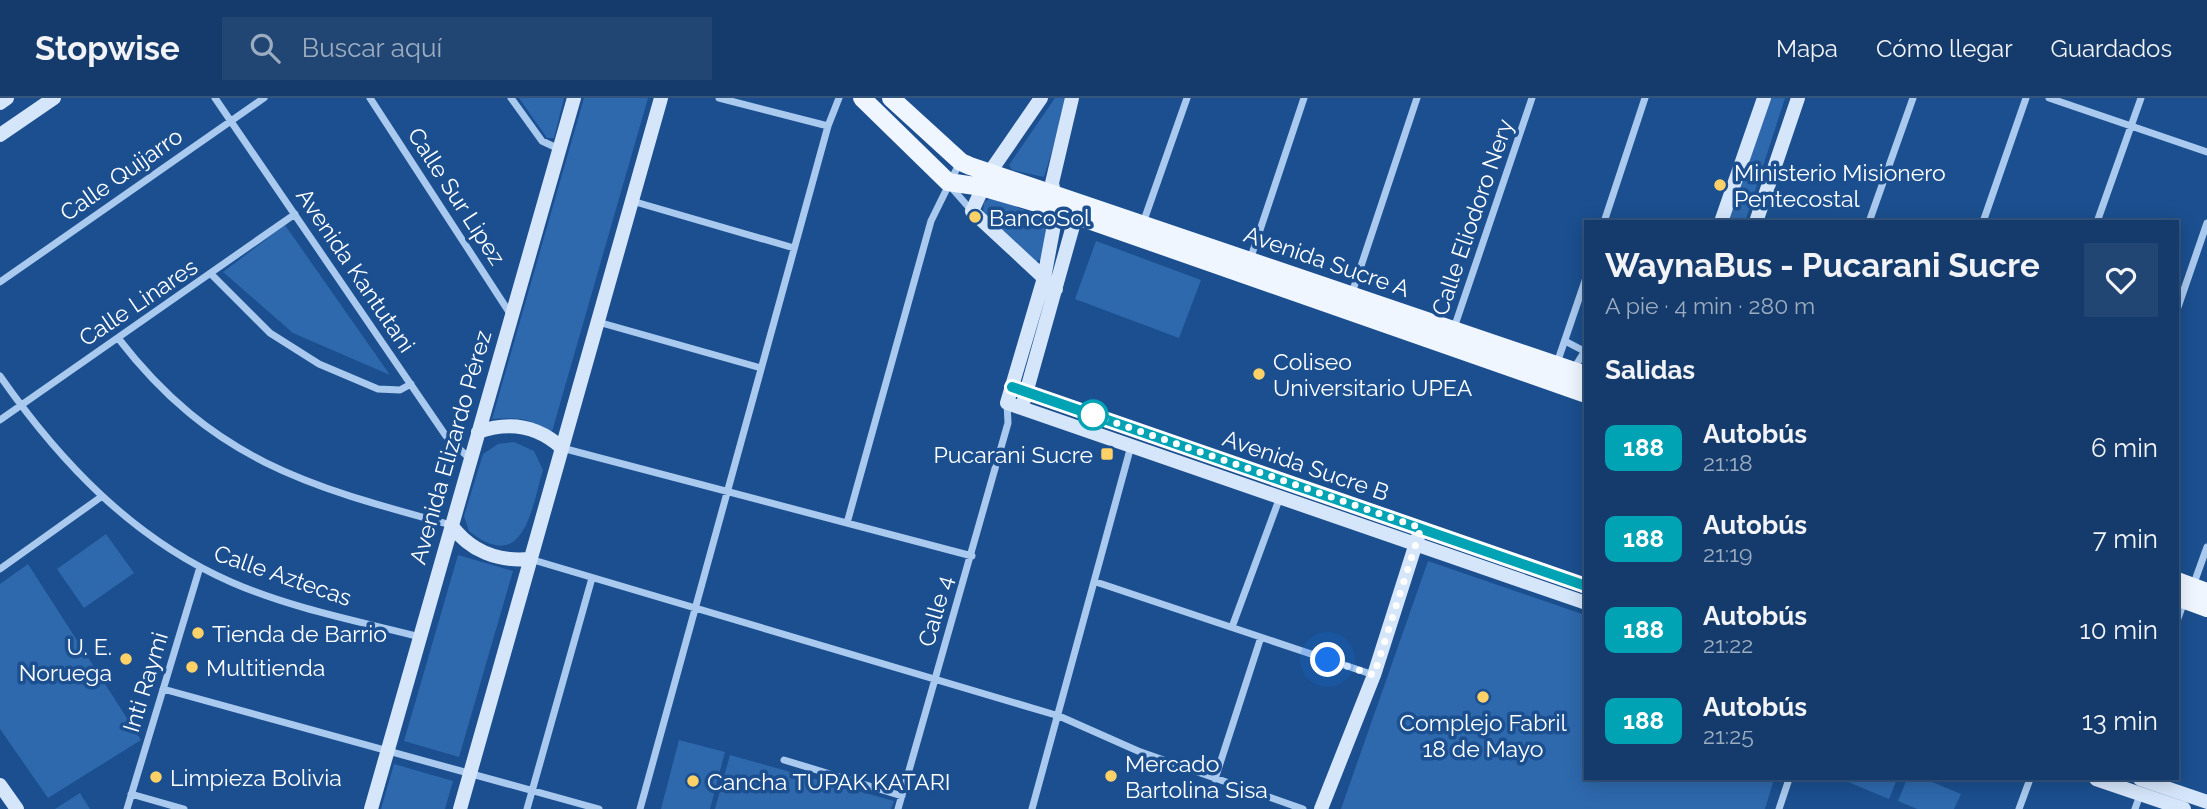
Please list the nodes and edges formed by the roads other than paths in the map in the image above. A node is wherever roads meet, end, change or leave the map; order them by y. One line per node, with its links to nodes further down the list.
1 (7, 98): 26 (street)
2 (54, 98): 30 (street)
3 (215, 98): 27 (street, Avenida Kantutani)
4 (264, 98): 27 (street, Calle Quijarro)
5 (370, 98): 58 (street, Calle Sur Lipez)
6 (511, 98): 31 (street)
7 (574, 98): 31 (street, Avenida Elizardo Pérez)
8 (661, 98): 36 (street)
9 (719, 98): 28 (street)
10 (839, 98): 28 (street)
11 (862, 98): 35 (main road)
12 (891, 98): 33 (main road)
13 (1041, 98): 34 (street)
14 (1072, 98): 37 (street)
15 (1187, 98): 47 (street)
16 (1304, 98): 50 (street)
17 (1417, 98): 56 (street)
18 (1532, 98): 60 (street, Calle Eliodoro Nery)
19 (1645, 98): 41 (street)
20 (1764, 98): 42 (street)
21 (1798, 98): 43 (street)
22 (1913, 98): 44 (street)
23 (2026, 98): 45 (street)
24 (2049, 98): 29 (street)
25 (2141, 98): 29 (street)
26 (0, 103)
27 (231, 120): 40 (street, Avenida Kantutani); 53 (street, Calle Quijarro)
28 (828, 126): 49 (street)
29 (2131, 126): 32 (street); 46 (street)
30 (0, 135)
31 (559, 149): 58 (street, Avenida Elizardo Pérez)
32 (2207, 152)
33 (961, 162): 34 (main road); 35 (street)
34 (986, 180): 35 (main road); 37 (main road, Avenida Sucre A); 39 (street)
35 (948, 182): 39 (street); 83 (street)
36 (632, 201): 49 (street); 59 (street)
37 (1055, 201): 38 (main road, Avenida Sucre A); 52 (street)
38 (1078, 209): 47 (main road, Avenida Sucre A); 55 (street); 63 (main road, Avenida Sucre A)
39 (972, 211): 52 (street)
40 (295, 214): 51 (street, Calle Linares); 69 (street, Avenida Kantutani)
41 (1605, 220)
42 (1722, 220)
43 (1757, 220)
44 (1870, 220)
45 (1984, 220)
46 (2098, 220)
47 (1143, 223): 50 (main road, Avenida Sucre A)
48 (2207, 223): 57 (street)
49 (794, 248): 66 (street)
50 (1250, 260): 56 (main road, Avenida Sucre A)
51 (212, 275): 61 (street, Calle Linares); 69 (street)
52 (1044, 278): 55 (street); 70 (street)
53 (0, 282)
54 (1584, 284): 62 (street)
55 (1056, 289): 70 (street)
56 (1351, 295): 60 (main road, Avenida Sucre A)
57 (2179, 304)
58 (511, 316): 76 (street, Avenida Elizardo Pérez)
59 (598, 322): 66 (street); 78 (street)
60 (1454, 330): 63 (street, Calle Eliodoro Nery); 67 (main road, Avenida Sucre A)
61 (118, 338): 72 (street, Calle Linares); 84 (street)
62 (1565, 341): 64 (street); 67 (street)
63 (1447, 348): 71 (main road, Avenida Sucre A)
64 (1584, 350)
65 (1584, 352): 67 (street)
66 (761, 368): 80 (street)
67 (1572, 370)
68 (0, 376): 72 (street, Calle Aztecas)
69 (411, 384): 79 (street, Avenida Kantutani)
70 (1019, 389): 73 (street); 85 (street, Avenida Sucre B)
71 (1584, 393)
72 (21, 405): 74 (street, Calle Linares); 81 (street, Calle Aztecas)
73 (1014, 406): 75 (street); 75 (street); 77 (street, Avenida Sucre B)
74 (0, 420)
75 (1008, 423): 88 (street, Calle 4)
76 (478, 432): 78 (street); 79 (street, Avenida Elizardo Pérez)
77 (1131, 446): 82 (street, Avenida Sucre B); 93 (street)
78 (562, 448): 80 (street); 89 (street)
79 (470, 459): 84 (street, Avenida Elizardo Pérez)
80 (726, 490): 83 (street); 97 (street)
81 (101, 497): 90 (street, Calle Aztecas); 91 (street)
82 (1280, 497): 86 (street, Avenida Sucre B); 100 (street)
83 (847, 523): 88 (street)
84 (451, 525): 89 (street); 101 (street, Avenida Elizardo Pérez)
85 (1421, 528): 86 (street); 94 (street, Avenida Sucre B)
86 (1416, 544): 96 (street, Avenida Sucre B); 103 (street)
87 (2207, 547): 95 (street)
88 (972, 556): 104 (street, Calle 4)
89 (530, 559): 92 (street); 109 (street)
90 (200, 567): 101 (street, Calle Aztecas); 105 (street, Inti Raymi)
91 (0, 569)
92 (593, 578): 97 (street); 116 (street)
93 (1096, 582): 100 (street); 106 (street)
94 (1584, 585)
95 (2188, 592): 98 (main road); 99 (street)
96 (1584, 602)
97 (695, 608): 104 (street); 128 (street)
98 (2207, 608)
99 (2179, 616)
100 (1232, 627): 102 (street)
101 (420, 636): 107 (street, Avenida Elizardo Pérez)
102 (1261, 637): 103 (street); 110 (street)
103 (1374, 675): 132 (street)
104 (935, 680): 106 (street); 119 (street, Calle 4)
105 (163, 689): 107 (street); 117 (street, Inti Raymi)
106 (1059, 716): 110 (street); 130 (street)
107 (388, 751): 109 (street); 124 (street, Avenida Elizardo Pérez)
108 (784, 760): 119 (street)
109 (470, 774): 116 (street); 125 (street)
110 (1215, 779): 131 (street)
111 (1789, 780): 133 (street)
112 (2030, 780): 134 (street)
113 (2143, 780): 120 (street)
114 (2119, 782): 118 (street)
115 (0, 785): 121 (street)
116 (532, 791): 126 (street); 127 (street)
117 (131, 794): 122 (street, Inti Raymi); 123 (street)
118 (2140, 794): 135 (street); 136 (street)
119 (902, 796): 129 (street, Calle 4)
120 (2207, 802)
121 (17, 809)
122 (127, 809)
123 (184, 809)
124 (371, 809)
125 (460, 809)
126 (527, 809)
127 (598, 809)
128 (640, 809)
129 (898, 809)
130 (1032, 809)
131 (1303, 809)
132 (1321, 809)
133 (1779, 809)
134 (2019, 809)
135 (2135, 809)
136 (2184, 809)

